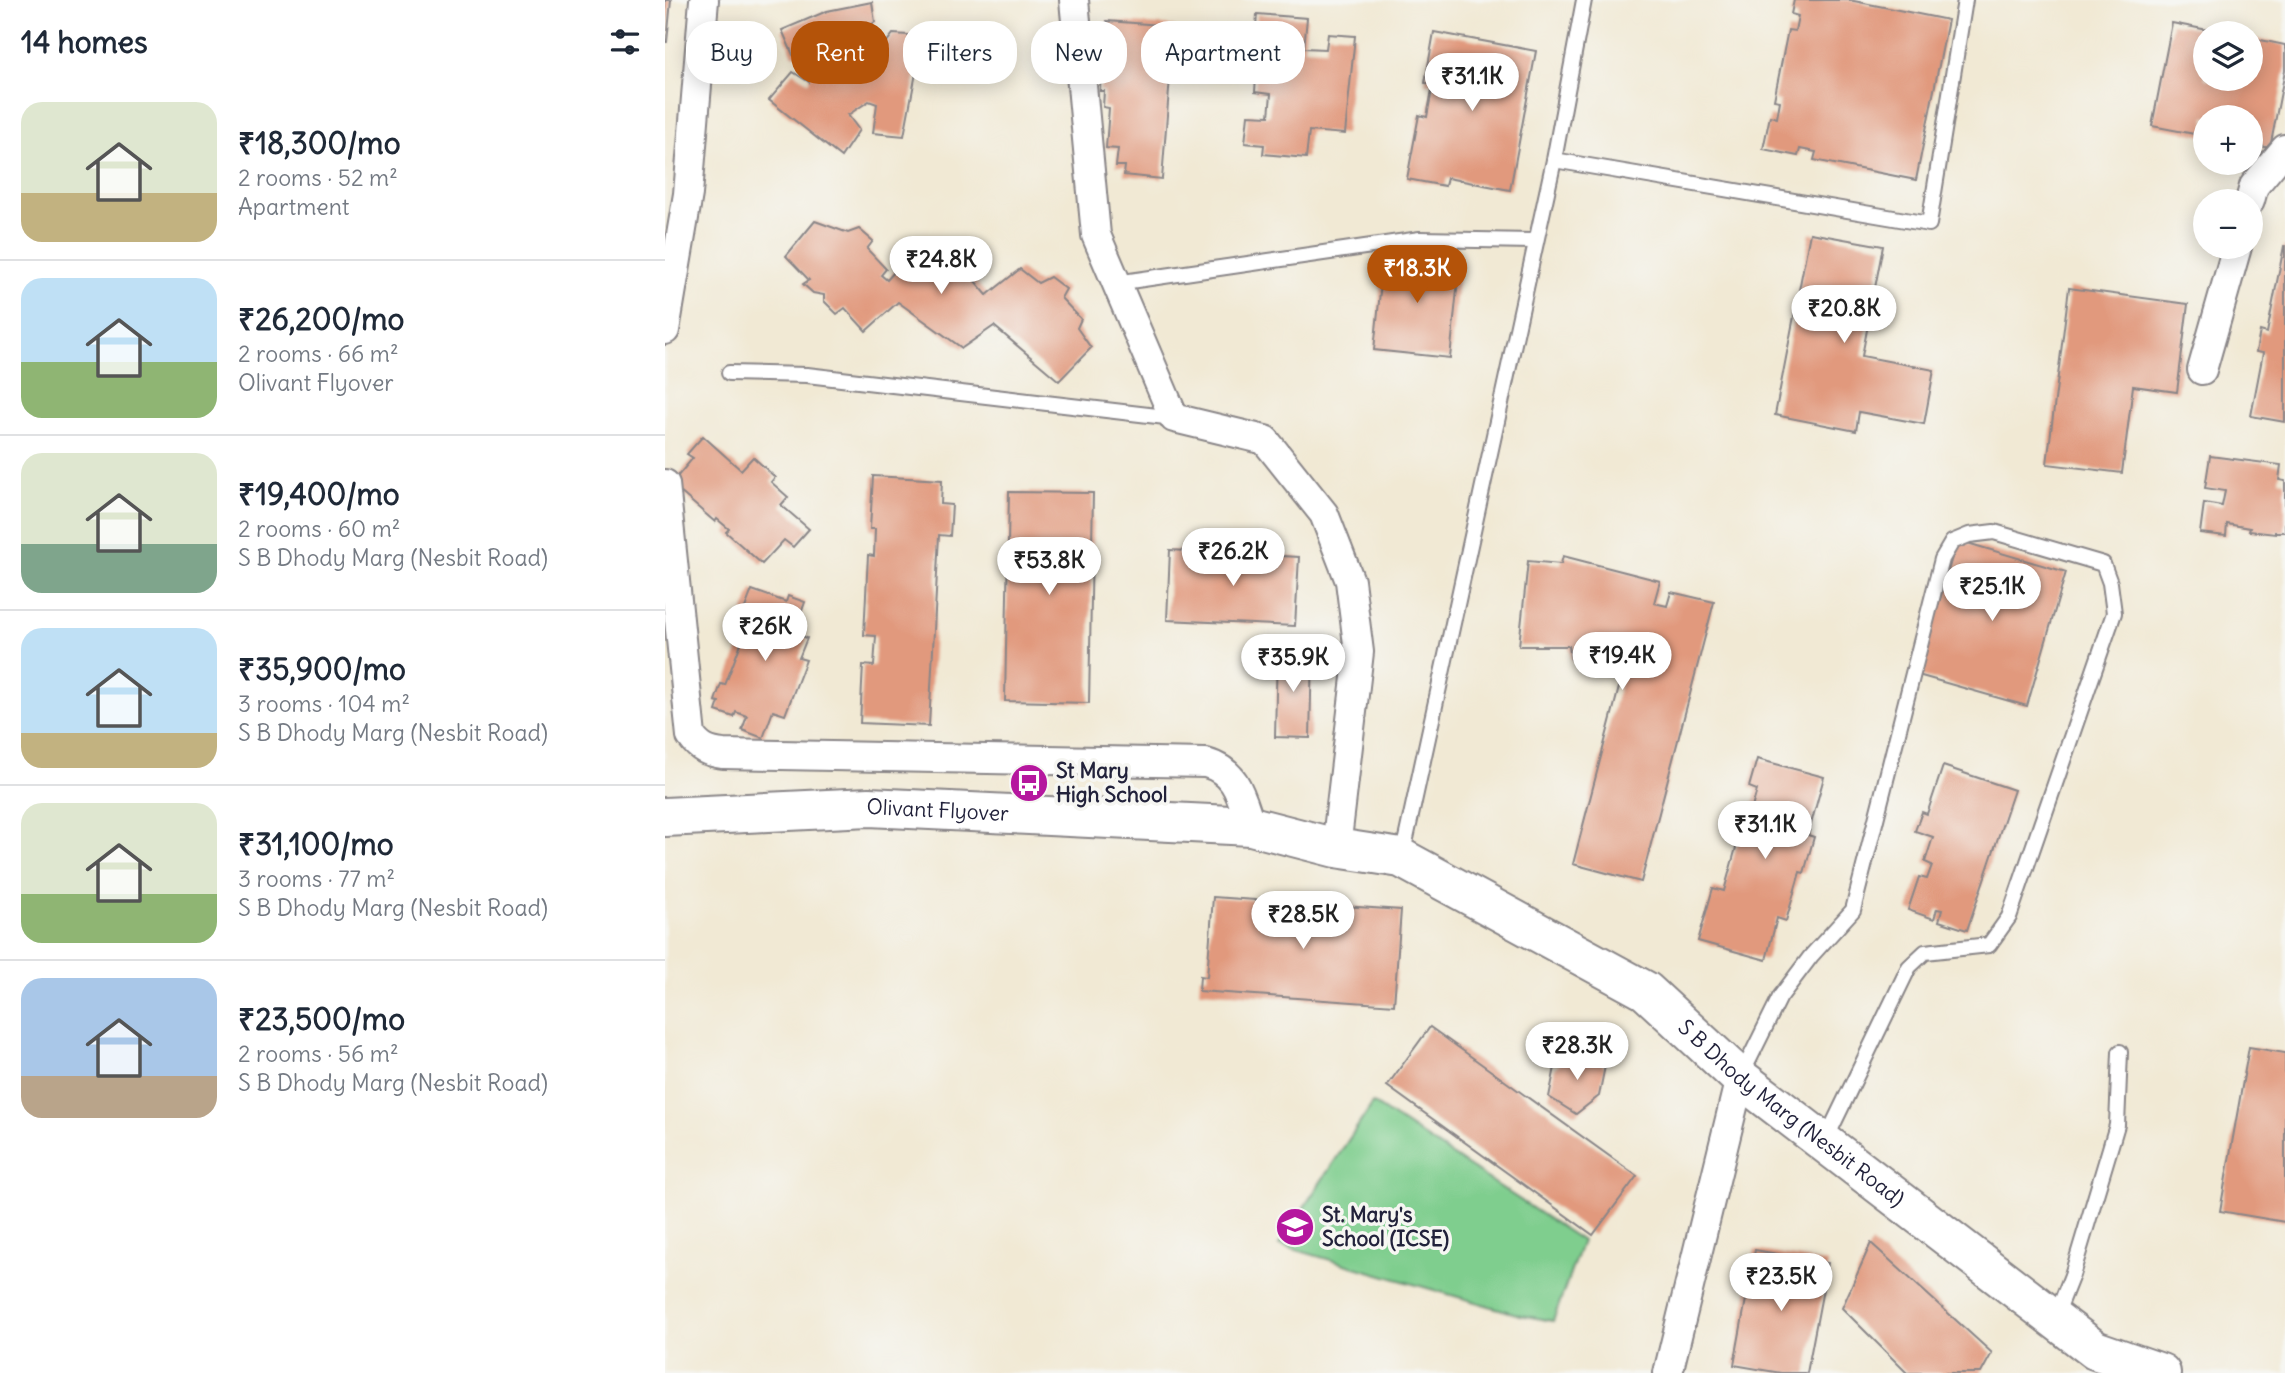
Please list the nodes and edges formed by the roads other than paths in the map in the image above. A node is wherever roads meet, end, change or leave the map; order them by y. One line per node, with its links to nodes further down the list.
1 (703, 0): 11 (street)
2 (1074, 0): 10 (street)
3 (1584, 0): 6 (lane)
4 (1965, 0): 6 (lane)
5 (2285, 149): 7 (street)
6 (1554, 160): 8 (lane)
7 (2253, 189)
8 (1536, 241): 10 (lane); 19 (lane)
9 (2234, 259): 12 (street)
10 (1116, 283): 14 (street)
11 (665, 330)
12 (2202, 370)
13 (729, 373): 14 (lane)
14 (1174, 418): 18 (street)
15 (665, 484): 17 (street)
16 (665, 817): 17 (main road, Olivant Flyover)
17 (1251, 826): 18 (main road, S B Dhody Marg (Nesbit Road))
18 (1335, 848): 19 (main road, S B Dhody Marg (Nesbit Road))
19 (1401, 858): 21 (main road, S B Dhody Marg (Nesbit Road))
20 (2120, 1052): 23 (lane)
21 (1740, 1078): 22 (main road, S B Dhody Marg (Nesbit Road)); 22 (lane); 24 (street)
22 (1824, 1142): 23 (main road, S B Dhody Marg (Nesbit Road))
23 (2055, 1319): 25 (main road, S B Dhody Marg (Nesbit Road))
24 (1668, 1373)
25 (2161, 1373)

